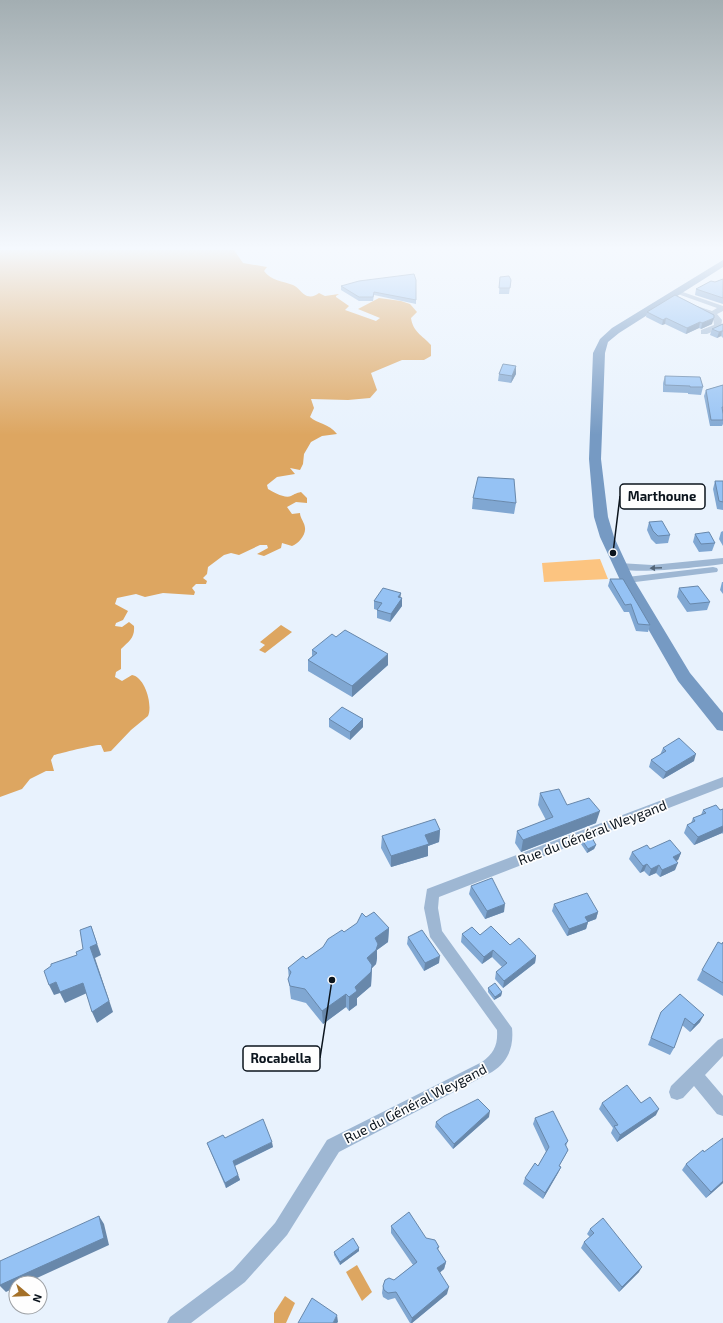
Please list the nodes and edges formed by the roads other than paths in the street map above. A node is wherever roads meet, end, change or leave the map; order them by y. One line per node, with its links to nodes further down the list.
1 (645, 312): 7 (main road)
2 (705, 312): 4 (street)
3 (717, 312): 4 (street)
4 (713, 314): 5 (street)
5 (704, 332)
6 (723, 561): 7 (street, one-way to 7)
7 (619, 566): 9 (main road)
8 (723, 568): 9 (street)
9 (627, 580): 10 (main road)
10 (723, 725)
11 (723, 782): 16 (street, Rue du Général Weygand)
12 (723, 1045): 13 (street)
13 (694, 1074): 14 (street); 15 (street)
14 (677, 1092)
15 (723, 1108)
16 (176, 1323)

